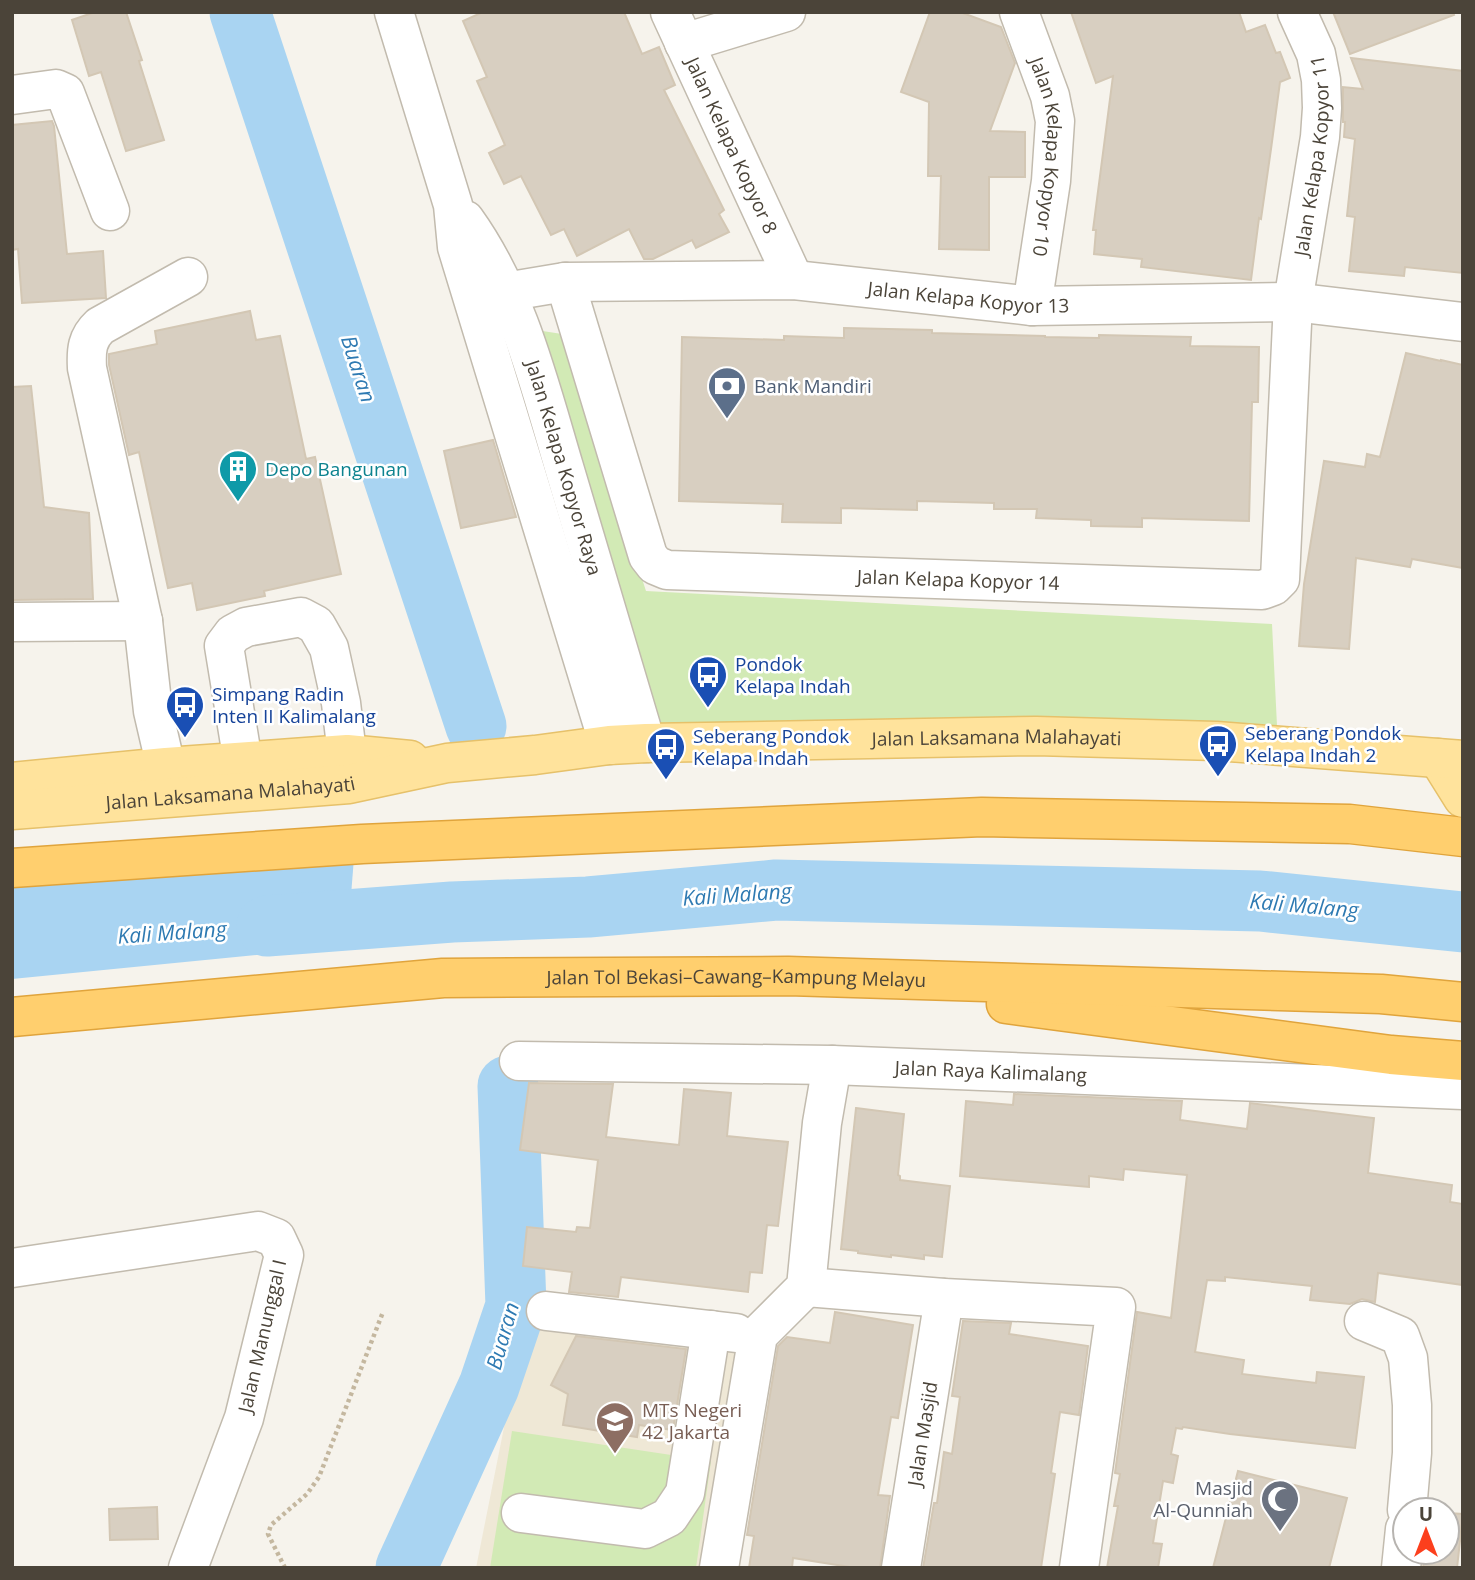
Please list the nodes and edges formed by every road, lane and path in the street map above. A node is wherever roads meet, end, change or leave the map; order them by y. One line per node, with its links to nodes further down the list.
1 (394, 12): 11 (street, Jalan Kelapa Kopyor Raya)
2 (786, 12): 5 (street)
3 (1019, 12): 13 (street, Jalan Kelapa Kopyor 10)
4 (1297, 12): 12 (street, Jalan Kelapa Kopyor 11)
5 (677, 28): 9 (street, Jalan Kelapa Kopyor 8)
6 (12, 95): 7 (street)
7 (110, 211)
8 (188, 277): 15 (street)
9 (794, 280): 10 (street, Jalan Kelapa Kopyor 13); 13 (street, Jalan Kelapa Kopyor 13)
10 (565, 282): 11 (street, Jalan Kelapa Kopyor 13); 12 (street, Jalan Kelapa Kopyor 14)
11 (490, 297): 17 (street, Jalan Kelapa Kopyor Raya); 18 (street, Jalan Kelapa Kopyor Raya)
12 (1293, 302): 13 (street, Jalan Kelapa Kopyor 13); 14 (street, Jalan Kelapa Kopyor 13)
13 (1032, 306)
14 (1463, 323)
15 (143, 621): 16 (street); 23 (street)
16 (12, 622)
17 (646, 743): 18 (main road, Jalan Laksamana Malahayati); 20 (main road, Jalan Laksamana Malahayati)
18 (609, 745): 22 (main road, Jalan Laksamana Malahayati)
19 (347, 754): 21 (main road, Jalan Laksamana Malahayati); 21 (street); 22 (main road, Jalan Laksamana Malahayati)
20 (1451, 759): 25 (main road)
21 (243, 762): 23 (main road, Jalan Laksamana Malahayati)
22 (447, 763): 26 (main road, Jalan Laksamana Malahayati)
23 (166, 767): 24 (main road, Jalan Laksamana Malahayati)
24 (12, 782)
25 (1463, 798)
26 (12, 810)
27 (1463, 837): 28 (highway)
28 (12, 868)
29 (788, 976): 30 (highway, Jalan Tol Bekasi–Cawang–Kampung Melayu); 31 (highway, Jalan Tol Bekasi–Cawang–Kampung Melayu); 33 (highway)
30 (1463, 1002)
31 (12, 1017)
32 (519, 1061): 34 (street, Jalan Raya Kalimalang)
33 (1463, 1061)
34 (832, 1065): 35 (street, Jalan Raya Kalimalang); 37 (street)
35 (1463, 1090)
36 (12, 1269): 46 (street, Jalan Manunggal I)
37 (806, 1286): 38 (street); 43 (street)
38 (944, 1298): 49 (street, Jalan Masjid); 50 (street)
39 (546, 1311): 42 (street)
40 (383, 1312): 47 (path)
41 (1364, 1321): 44 (street)
42 (711, 1330): 43 (street); 45 (street)
43 (758, 1335): 48 (street)
44 (1408, 1496)
45 (521, 1513)
46 (188, 1568)
47 (285, 1568)
48 (719, 1568)
49 (901, 1568)
50 (1079, 1568)

